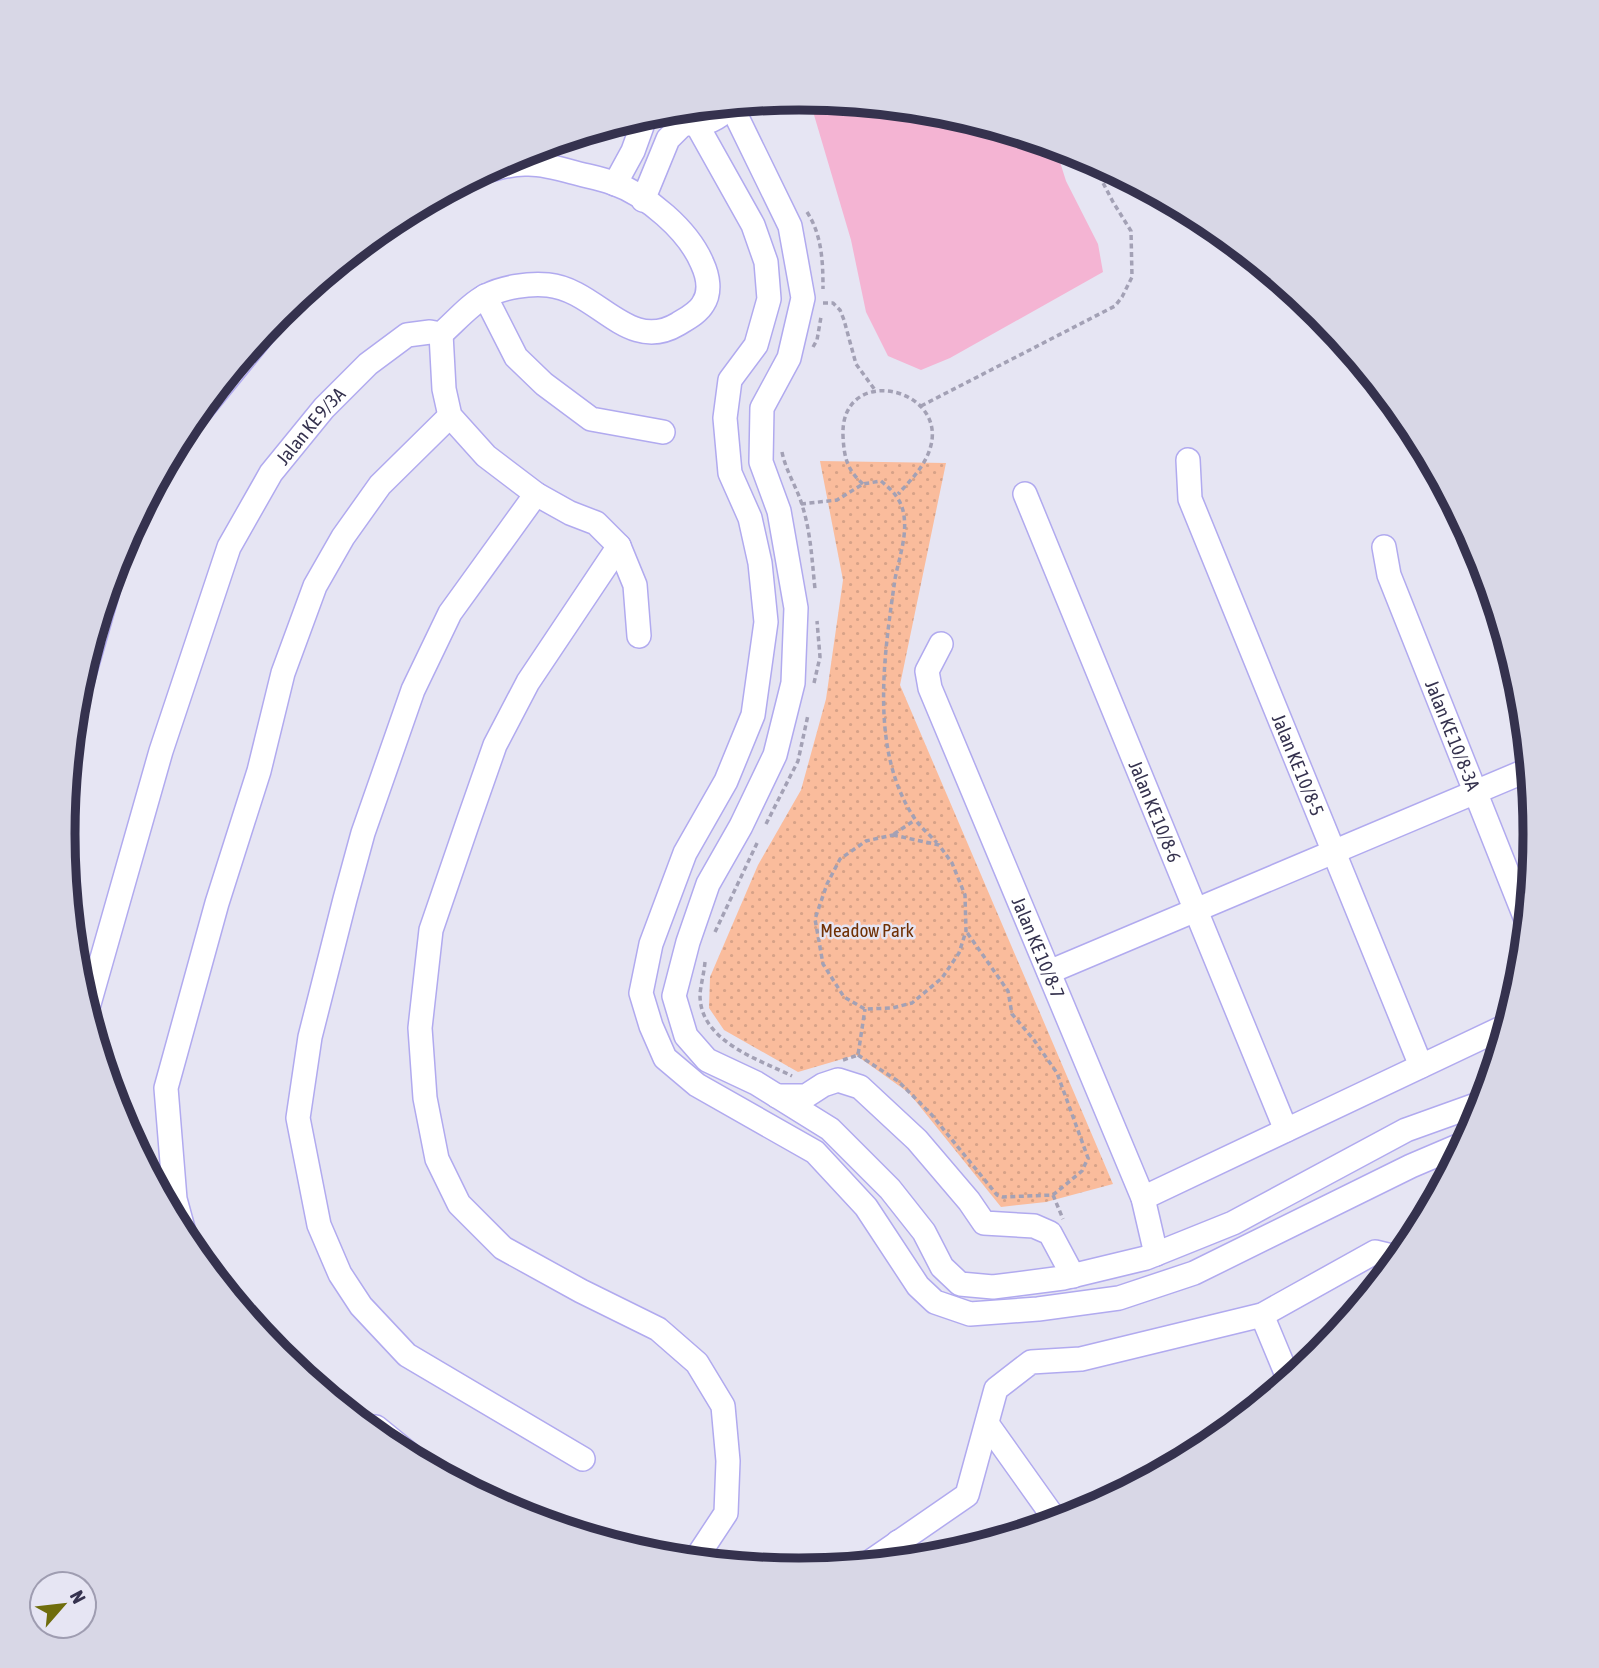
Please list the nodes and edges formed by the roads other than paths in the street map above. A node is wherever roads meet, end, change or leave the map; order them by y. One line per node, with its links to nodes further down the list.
1 (735, 113): 29 (street)
2 (723, 114): 4 (street)
3 (677, 121): 4 (street)
4 (690, 125): 8 (street); 34 (street)
5 (641, 128): 7 (street)
6 (527, 163): 7 (street)
7 (615, 184): 8 (street)
8 (643, 200): 9 (street)
9 (485, 296): 10 (street); 12 (street)
10 (441, 334): 11 (street); 26 (street, Jalan KE 9/3A)
11 (450, 416): 14 (street); 36 (street)
12 (663, 432)
13 (1188, 460): 22 (street, Jalan KE 10/8-5)
14 (536, 494): 16 (street); 43 (street)
15 (1025, 494): 24 (street, Jalan KE 10/8-6)
16 (619, 545): 18 (street); 46 (street)
17 (1384, 547): 21 (street, Jalan KE 10/8-3A)
18 (639, 636)
19 (941, 644): 25 (street, Jalan KE 10/8-7)
20 (1521, 773): 21 (street)
21 (1475, 792): 22 (street); 23 (street, Jalan KE 10/8-3A)
22 (1334, 852): 24 (street); 28 (street, Jalan KE 10/8-5)
23 (1520, 905)
24 (1195, 910): 25 (street); 32 (street, Jalan KE 10/8-6)
25 (1049, 972): 35 (street, Jalan KE 10/8-7)
26 (93, 991)
27 (1496, 1031): 28 (street)
28 (1421, 1066): 32 (street)
29 (777, 1096): 39 (street); 39 (street)
30 (1470, 1107): 31 (street)
31 (1452, 1113): 33 (street); 37 (street)
32 (1286, 1130): 35 (street)
33 (1457, 1136)
34 (1450, 1153)
35 (1143, 1198): 37 (street, Jalan KE 10/8-7)
36 (176, 1202)
37 (1156, 1254): 39 (street)
38 (1388, 1255): 40 (street)
39 (1073, 1276)
40 (1262, 1315): 41 (street); 42 (street)
41 (1285, 1371)
42 (988, 1425): 44 (street); 45 (street)
43 (583, 1459)
44 (1051, 1513)
45 (906, 1550)
46 (701, 1551)

